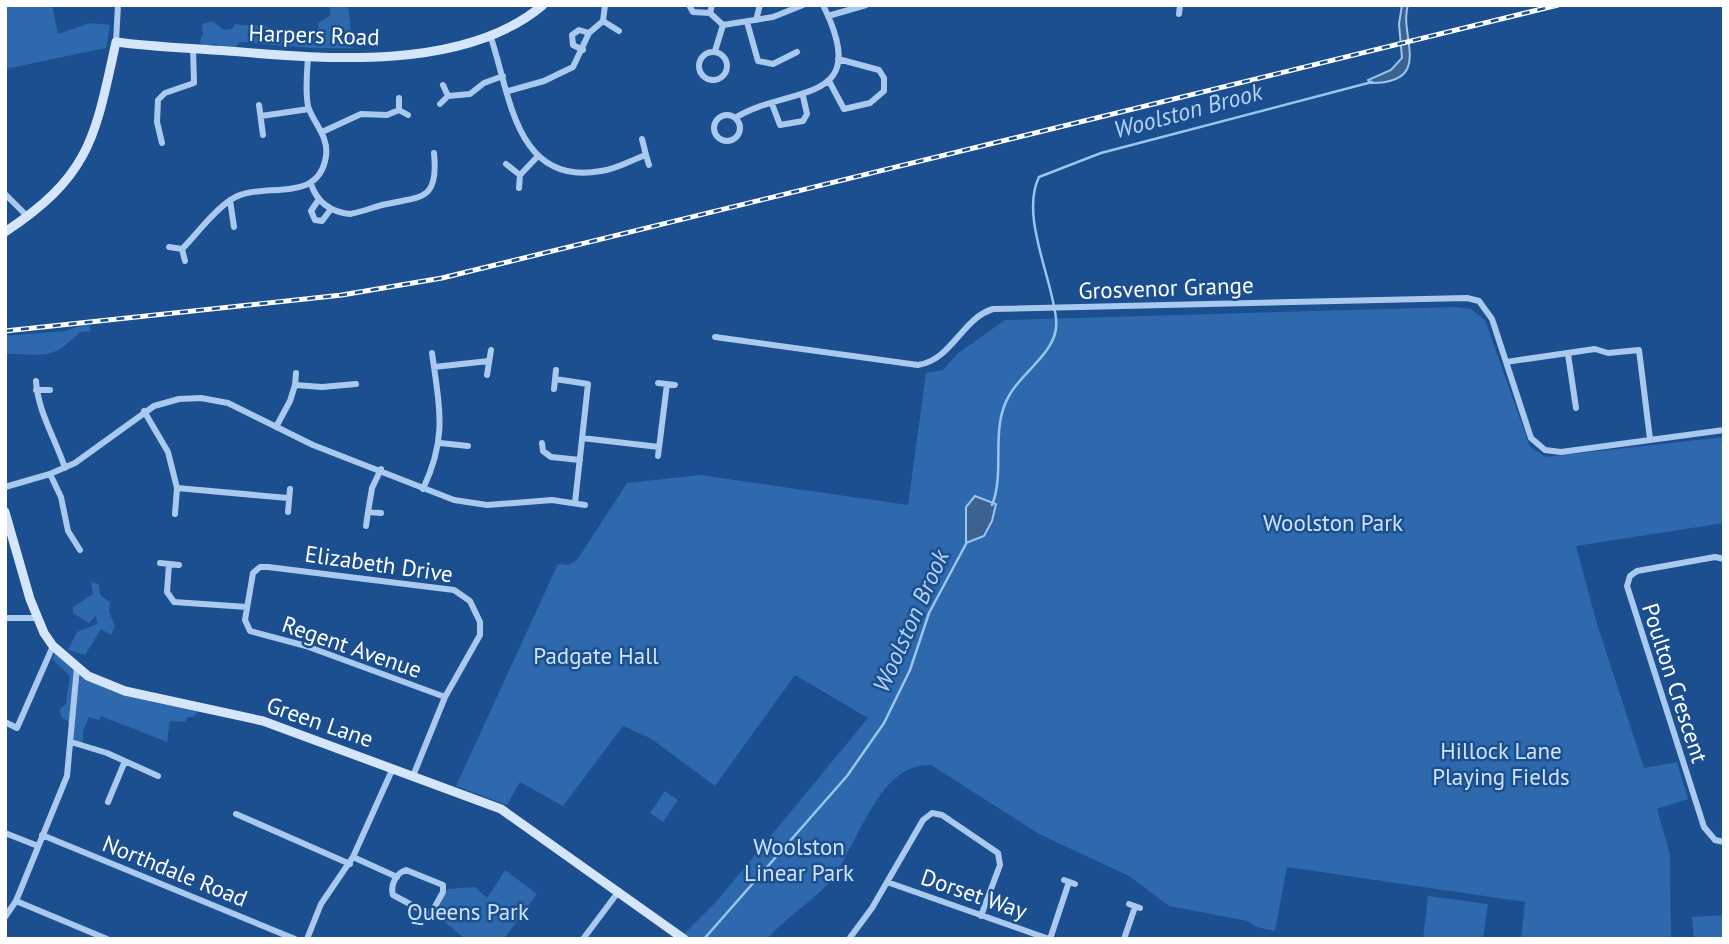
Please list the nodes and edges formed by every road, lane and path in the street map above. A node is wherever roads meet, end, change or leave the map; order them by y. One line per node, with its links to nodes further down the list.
1 (118, 5): 20 (street)
2 (543, 5): 19 (street, Harpers Road)
3 (605, 5): 14 (street)
4 (689, 5): 10 (street)
5 (760, 5): 13 (street)
6 (803, 5): 13 (street)
7 (823, 5): 12 (street)
8 (866, 5): 12 (street)
9 (1180, 5): 11 (street)
10 (711, 9): 16 (street)
11 (1179, 14)
12 (828, 16): 26 (street)
13 (757, 20): 15 (street)
14 (603, 21): 17 (street); 18 (street)
15 (747, 22): 16 (street); 24 (street)
16 (723, 25): 23 (street)
17 (619, 31)
18 (589, 33): 22 (street); 22 (street)
19 (490, 34): 25 (street, Harpers Road); 27 (street)
20 (116, 42): 21 (street, Harpers Road); 58 (street)
21 (193, 48): 25 (street, Harpers Road); 45 (street)
22 (583, 50): 30 (street)
23 (715, 51): 23 (street)
24 (797, 51)
25 (308, 57): 37 (street)
26 (838, 60): 28 (street); 28 (street)
27 (503, 76): 30 (street); 31 (street)
28 (829, 81): 32 (street)
29 (443, 85): 31 (street)
30 (508, 91): 48 (street)
31 (448, 96): 34 (street)
32 (803, 96): 35 (street); 35 (street)
33 (399, 98): 38 (street)
34 (440, 104)
35 (772, 104): 41 (street)
36 (259, 105): 40 (street)
37 (309, 109): 40 (street); 42 (street)
38 (399, 110): 39 (street); 42 (street)
39 (408, 115)
40 (261, 116): 43 (street)
41 (736, 118): 41 (street)
42 (322, 132): 52 (street)
43 (263, 135)
44 (642, 139): 47 (street)
45 (162, 143)
46 (434, 153): 57 (street)
47 (646, 155): 48 (street); 50 (street)
48 (538, 156): 51 (street)
49 (506, 164): 51 (street)
50 (649, 165)
51 (520, 175): 53 (street)
52 (311, 184): 55 (street); 56 (street)
53 (519, 188)
54 (5, 194): 58 (street)
55 (318, 199): 57 (street); 57 (street)
56 (230, 200): 59 (street); 62 (street)
57 (331, 209)
58 (28, 216): 60 (street)
59 (234, 228)
60 (5, 232)
61 (169, 247): 62 (street)
62 (182, 249): 63 (street)
63 (185, 261)
64 (715, 337): 69 (street, Grosvenor Grange)
65 (491, 350): 68 (street)
66 (432, 353): 70 (street)
67 (1568, 354): 69 (street); 86 (street); 91 (street)
68 (489, 361): 70 (street); 73 (street)
69 (1506, 362): 91 (street, Grosvenor Grange)
70 (434, 367): 92 (street)
71 (556, 370): 74 (street)
72 (296, 373): 80 (street)
73 (487, 375)
74 (555, 379): 78 (street); 83 (street)
75 (36, 381): 84 (street)
76 (658, 383): 79 (street)
77 (356, 384): 80 (street)
78 (588, 384): 81 (street); 90 (street)
79 (667, 384): 82 (street); 95 (street)
80 (295, 385): 88 (street)
81 (598, 385)
82 (676, 385)
83 (554, 388)
84 (36, 390): 85 (street); 98 (street)
85 (50, 390)
86 (1576, 408)
87 (144, 411): 88 (street); 98 (street); 102 (street)
88 (276, 427): 99 (street)
89 (1724, 430): 91 (street)
90 (582, 438): 95 (street); 97 (street)
91 (1650, 439)
92 (440, 443): 94 (street); 104 (street)
93 (542, 443): 97 (street)
94 (468, 446)
95 (659, 447): 96 (street)
96 (658, 456)
97 (580, 460): 106 (street)
98 (65, 468): 100 (street)
99 (381, 469): 104 (street); 109 (street)
100 (50, 474): 101 (street); 114 (street)
101 (5, 487)
102 (177, 488): 105 (street); 111 (street)
103 (290, 489): 105 (street)
104 (423, 489): 106 (street)
105 (288, 498): 108 (street)
106 (575, 503): 107 (street)
107 (584, 505)
108 (288, 512)
109 (368, 512): 110 (street); 113 (street)
110 (381, 513)
111 (175, 514)
112 (6, 518): 121 (street, Green Lane)
113 (366, 526)
114 (80, 551)
115 (1724, 559): 135 (street, Poulton Crescent)
116 (160, 564): 117 (street)
117 (169, 564): 118 (street); 119 (street)
118 (179, 565)
119 (247, 607): 124 (street, Regent Avenue); 124 (street, Elizabeth Drive)
120 (5, 618): 121 (street)
121 (36, 618): 122 (street, Green Lane)
122 (53, 646): 123 (street, Green Lane); 125 (street)
123 (77, 667): 126 (street); 128 (street, Green Lane)
124 (444, 697): 130 (street, Elizabeth Drive)
125 (5, 722)
126 (71, 742): 127 (street); 134 (street)
127 (125, 761): 129 (street); 131 (street)
128 (393, 768): 130 (street, Green Lane); 137 (street)
129 (158, 776)
130 (413, 776): 141 (street, Green Lane)
131 (108, 802)
132 (236, 814): 137 (street)
133 (5, 833): 136 (street)
134 (43, 835): 136 (street); 147 (street, Northdale Road)
135 (1724, 842)
136 (38, 846): 142 (street)
137 (352, 860): 138 (street); 148 (street)
138 (397, 877): 138 (street)
139 (1069, 882): 152 (street)
140 (887, 883): 144 (street, Dorset Way); 144 (street); 151 (street)
141 (619, 891): 149 (street); 150 (street, Green Lane)
142 (16, 901): 145 (street); 146 (street)
143 (1135, 906): 153 (street)
144 (981, 916): 152 (street, Dorset Way)
145 (5, 917)
146 (107, 939)
147 (295, 939)
148 (307, 939)
149 (583, 939)
150 (684, 939)
151 (849, 939)
152 (1049, 939)
153 (1124, 939)

